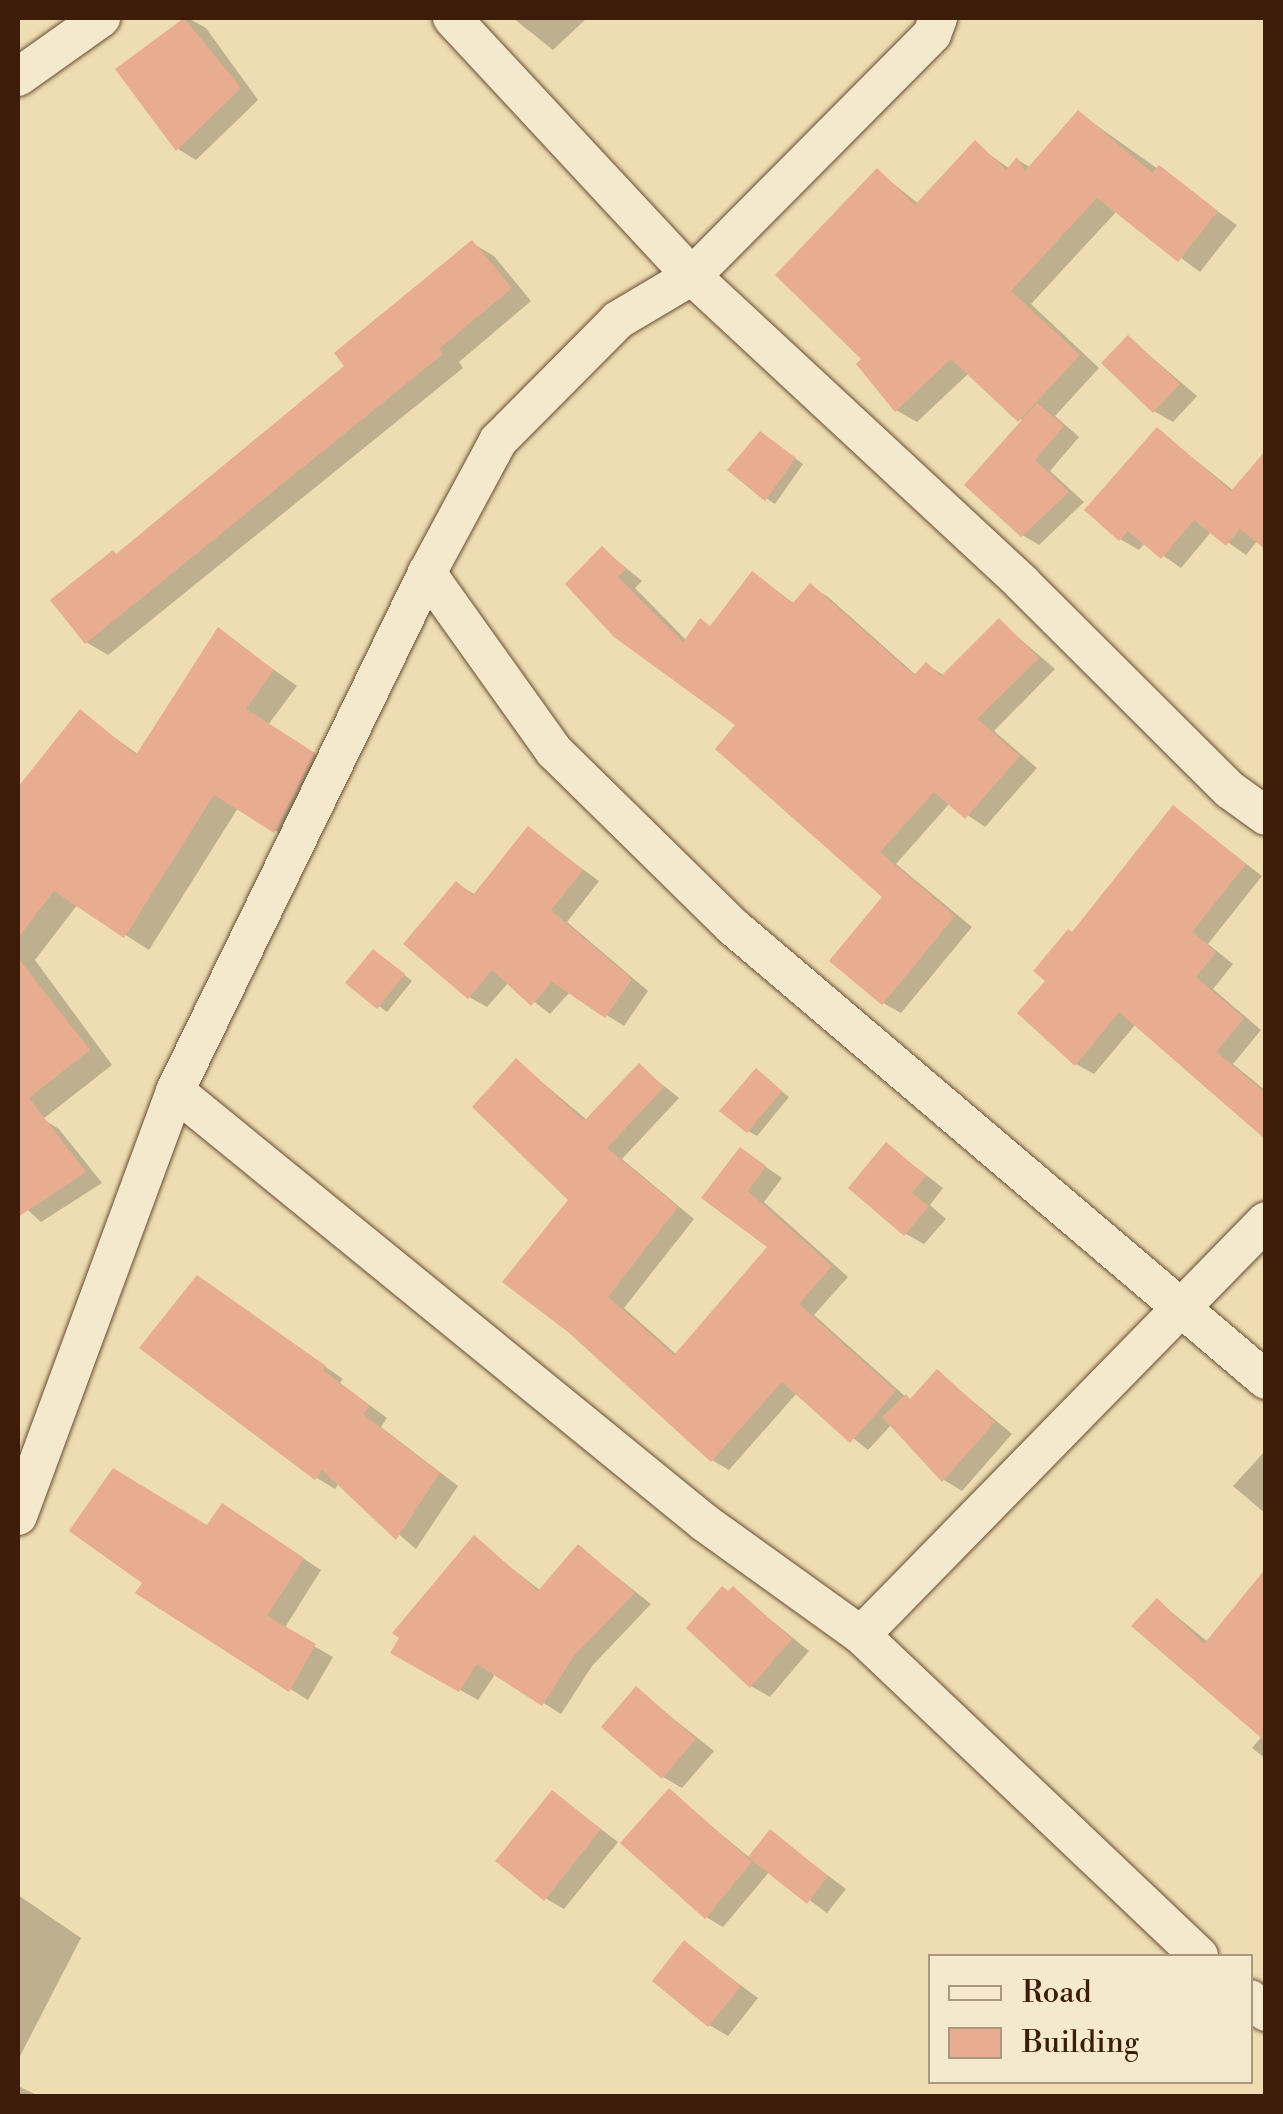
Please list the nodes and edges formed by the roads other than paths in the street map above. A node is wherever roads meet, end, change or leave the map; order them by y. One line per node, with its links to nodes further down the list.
1 (101, 18): 4 (street)
2 (452, 18): 5 (street)
3 (938, 18): 5 (street)
4 (18, 78)
5 (692, 276): 6 (street); 7 (street)
6 (427, 572): 8 (street); 10 (street)
7 (1266, 816)
8 (175, 1092): 12 (street); 13 (street)
9 (1266, 1221): 10 (street)
10 (1183, 1306): 11 (street); 13 (street)
11 (1266, 1380)
12 (18, 1516)
13 (861, 1635): 14 (street)
14 (1197, 1954)

